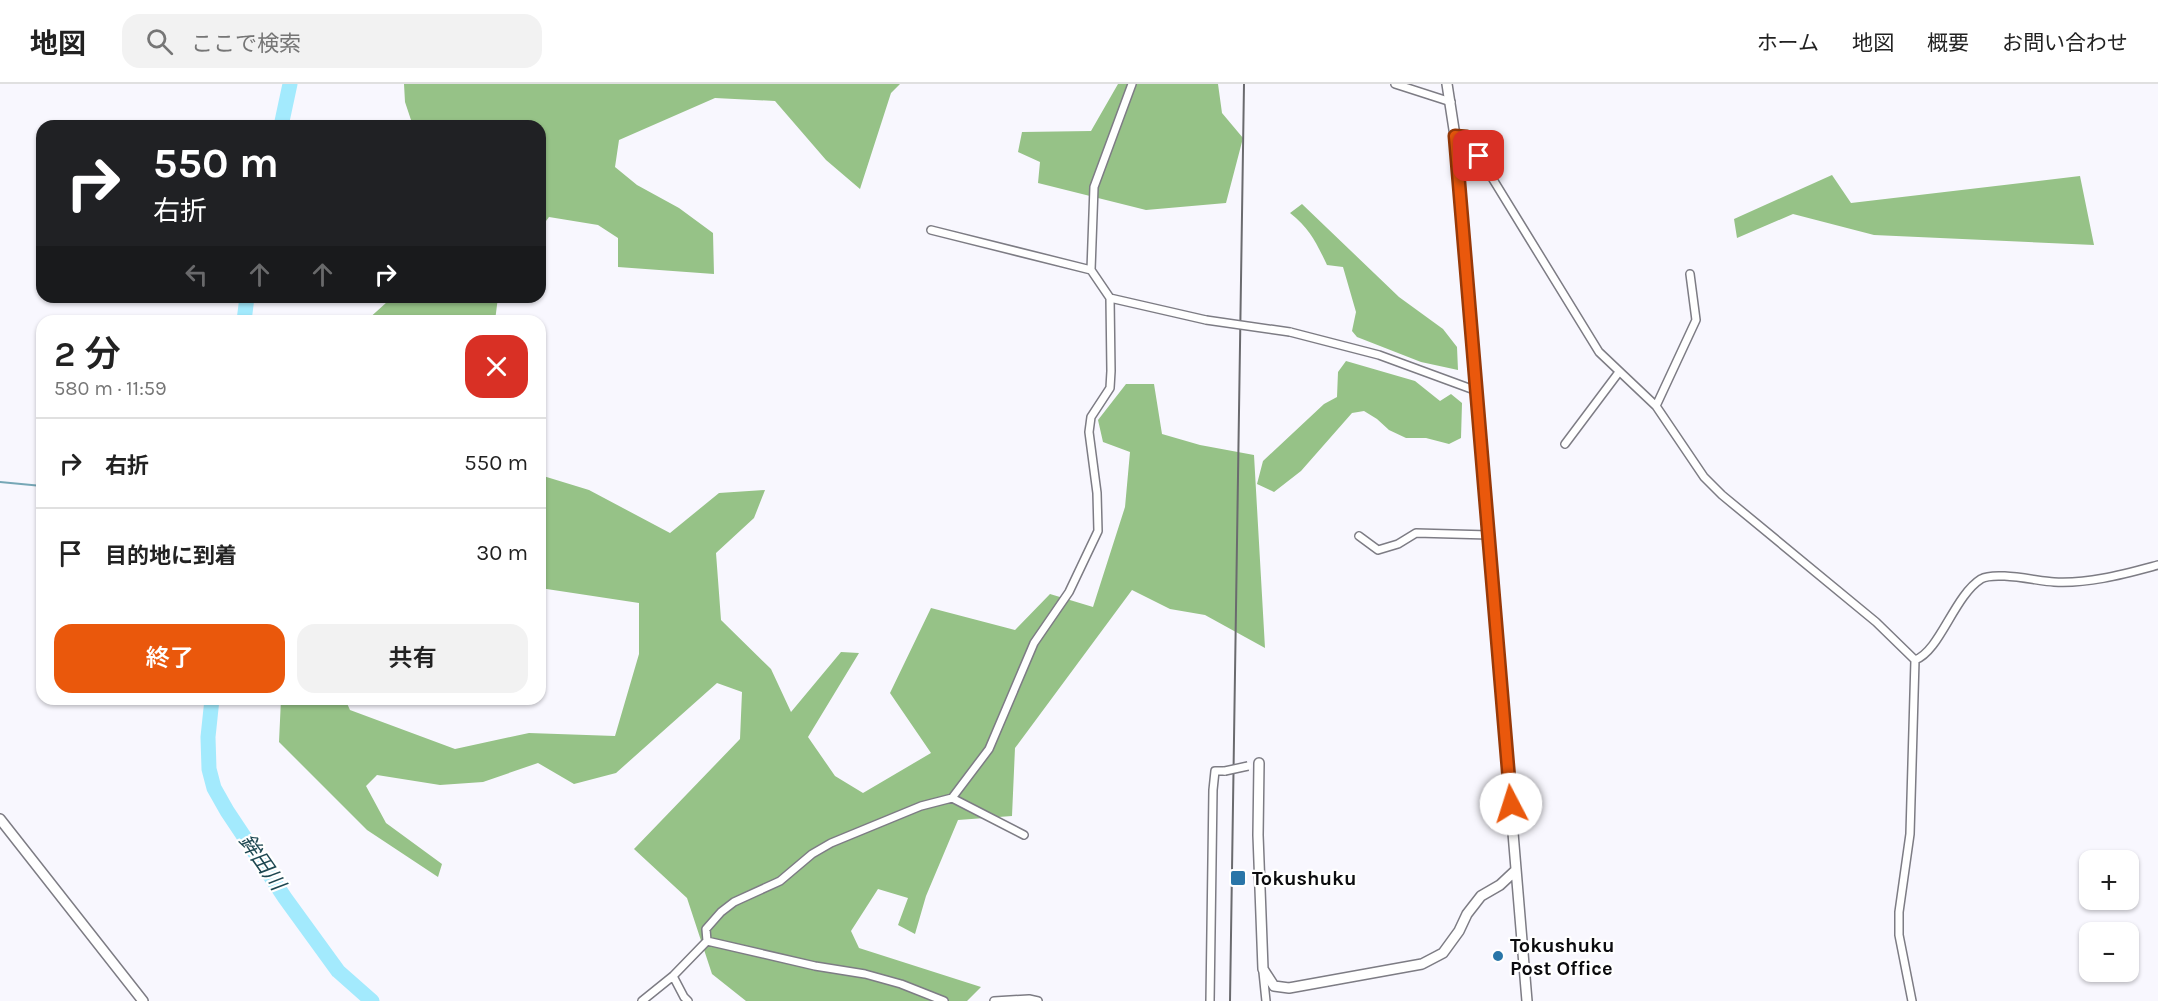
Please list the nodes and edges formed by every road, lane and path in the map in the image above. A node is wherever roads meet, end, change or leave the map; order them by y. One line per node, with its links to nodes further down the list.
1 (1132, 84): 7 (street)
2 (1395, 84): 4 (street)
3 (1447, 84): 4 (main road)
4 (1451, 102): 5 (main road)
5 (1455, 136): 10 (street); 11 (main road)
6 (931, 230): 7 (street)
7 (1091, 270): 9 (street)
8 (1690, 274): 12 (street)
9 (1110, 298): 11 (street, bridge); 19 (street)
10 (1619, 372): 12 (street); 13 (street)
11 (1477, 391): 14 (main road)
12 (1656, 406): 17 (street)
13 (1564, 444)
14 (1489, 535): 15 (street); 22 (main road)
15 (1359, 536)
16 (2158, 566): 17 (street)
17 (1916, 660): 35 (street)
18 (1259, 763): 24 (main road); 32 (street, bridge)
19 (952, 798): 21 (street); 23 (street)
20 (0, 819): 26 (main road)
21 (1024, 835)
22 (1516, 870): 24 (main road); 34 (main road)
23 (707, 941): 25 (street); 29 (street)
24 (1263, 969): 33 (street)
25 (673, 976): 27 (street); 28 (street)
26 (143, 1001)
27 (642, 1001)
28 (688, 1001)
29 (944, 1001)
30 (994, 1001): 31 (street)
31 (1038, 1001)
32 (1210, 1001)
33 (1266, 1001)
34 (1527, 1001)
35 (1912, 1001)

